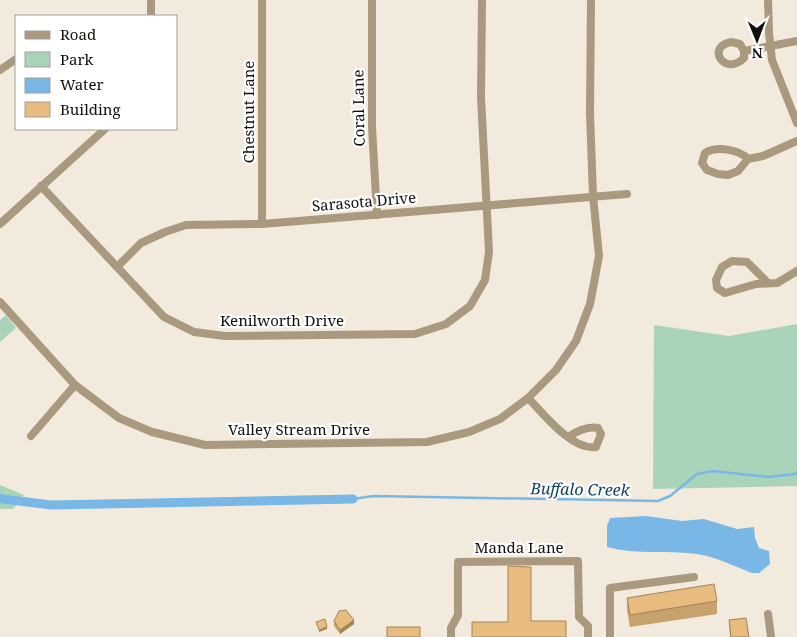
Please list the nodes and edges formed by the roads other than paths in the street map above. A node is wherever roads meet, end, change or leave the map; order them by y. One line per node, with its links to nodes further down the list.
1 (151, 0): 7 (street)
2 (262, 0): 23 (street, Chestnut Lane)
3 (372, 0): 21 (street, Coral Lane)
4 (482, 0): 20 (street, Kenilworth Drive)
5 (591, 0): 19 (street, Valley Stream Drive)
6 (768, 0): 9 (street)
7 (151, 15)
8 (797, 41): 9 (street)
9 (770, 46): 10 (street); 13 (street)
10 (744, 51)
11 (15, 60): 12 (street)
12 (0, 70)
13 (797, 123)
14 (104, 130): 17 (street)
15 (797, 141): 16 (street)
16 (748, 159): 16 (street)
17 (41, 186): 22 (street); 24 (street, Kenilworth Drive)
18 (627, 194): 19 (street, Sarasota Drive)
19 (593, 196): 20 (street, Sarasota Drive); 29 (street, Valley Stream Drive)
20 (486, 205): 21 (street, Sarasota Drive); 24 (street, Kenilworth Drive)
21 (377, 215): 23 (street, Sarasota Drive)
22 (0, 224)
23 (262, 224): 24 (street, Sarasota Drive)
24 (117, 267)
25 (797, 271): 26 (street)
26 (768, 284): 26 (street)
27 (0, 302): 28 (street, Valley Stream Drive)
28 (75, 385): 29 (street, Valley Stream Drive); 30 (street)
29 (528, 398): 31 (street)
30 (31, 436)
31 (568, 437)
32 (694, 577): 36 (street)
33 (768, 614): 37 (street)
34 (451, 637): 35 (street, Manda Lane)
35 (588, 637)
36 (610, 637)
37 (771, 637)

